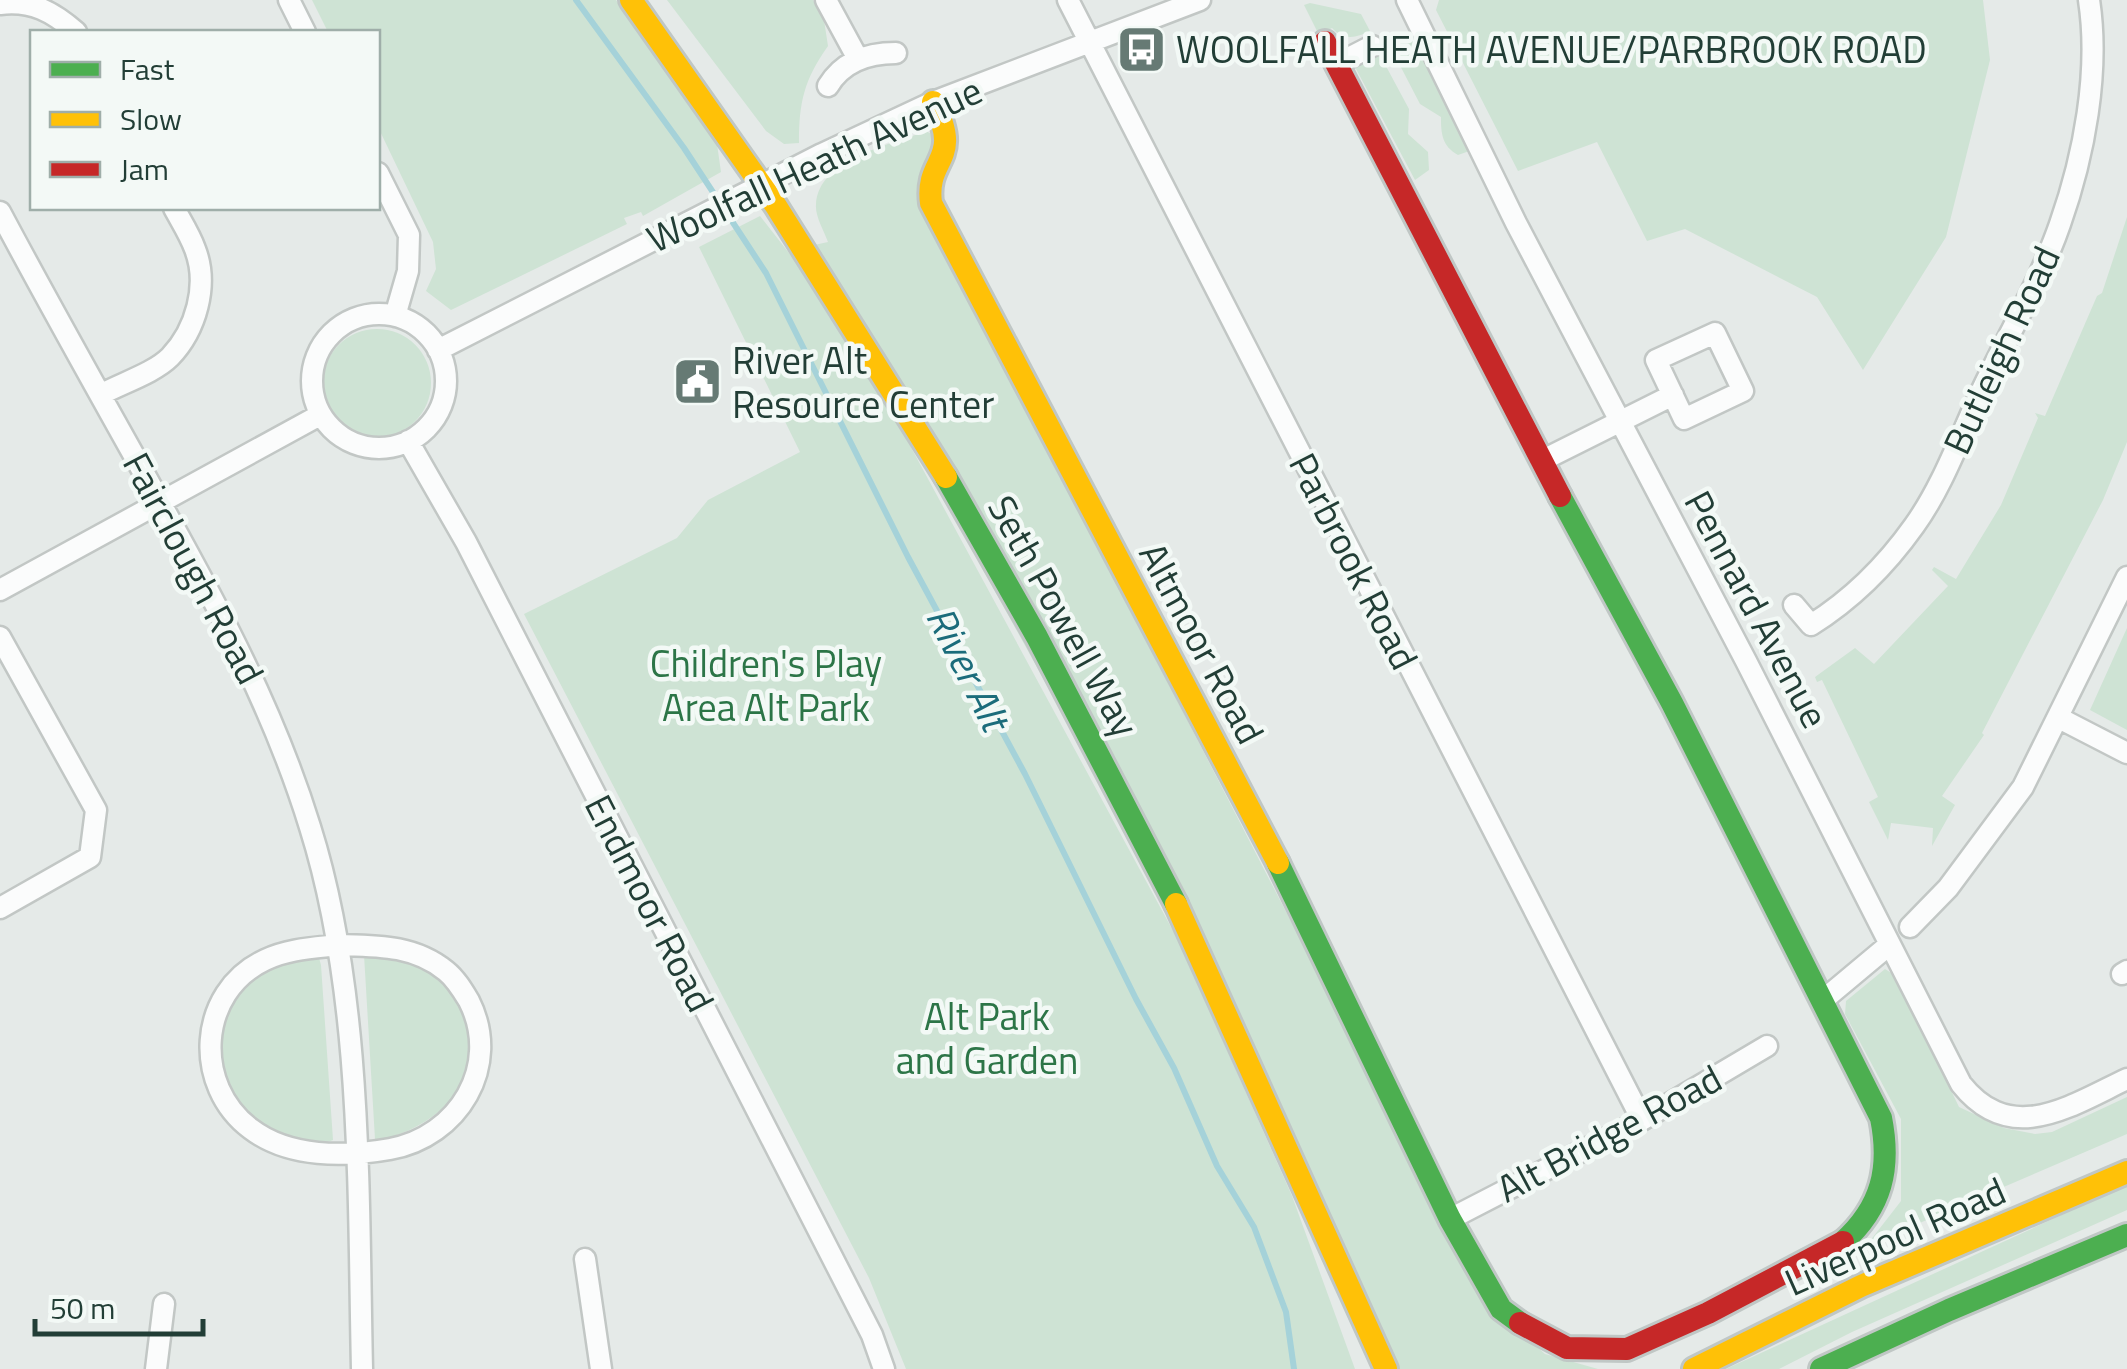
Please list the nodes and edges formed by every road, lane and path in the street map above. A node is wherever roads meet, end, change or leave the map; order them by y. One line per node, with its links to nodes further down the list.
1 (288, 0): 10 (street)
2 (631, 0): 20 (main road, Seth Powell Way)
3 (826, 0): 15 (street)
4 (1068, 0): 11 (street, Parbrook Road)
5 (1200, 0): 11 (street, Woolfall Heath Avenue)
6 (1406, 0): 28 (street, Pennard Avenue)
7 (2089, 0): 34 (street, Butleigh Road)
8 (0, 4): 9 (street)
9 (73, 30)
10 (304, 30)
11 (1090, 41): 18 (street, Woolfall Heath Avenue); 45 (street, Parbrook Road)
12 (1326, 42): 16 (main road)
13 (1372, 46): 16 (street)
14 (896, 53): 15 (street)
15 (858, 59): 17 (street)
16 (1338, 64): 30 (main road)
17 (828, 86)
18 (933, 102): 20 (street, Woolfall Heath Avenue); 48 (main road, Altmoor Road)
19 (380, 176): 23 (street)
20 (762, 184): 24 (street, Woolfall Heath Avenue); 52 (main road, Seth Powell Way)
21 (175, 210): 25 (street)
22 (1, 217): 25 (street, Fairclough Road)
23 (395, 316): 24 (street); 27 (street)
24 (438, 350): 29 (street)
25 (102, 394): 31 (street, Fairclough Road)
26 (1673, 395): 26 (street); 28 (street)
27 (320, 415): 29 (street); 31 (street)
28 (1619, 421): 30 (street); 41 (street, Pennard Avenue)
29 (408, 441): 56 (street, Endmoor Road)
30 (1541, 460): 42 (main road)
31 (160, 500): 33 (street); 40 (street, Fairclough Road)
32 (2127, 577): 36 (street)
33 (0, 590)
34 (1794, 605)
35 (0, 637): 38 (street)
36 (2059, 718): 37 (street); 39 (street)
37 (2127, 753)
38 (0, 908)
39 (1910, 927)
40 (338, 945): 46 (street, Fairclough Road); 46 (street); 46 (street)
41 (1889, 945): 42 (street); 44 (street, Pennard Avenue)
42 (1822, 1001): 48 (main road, Liverpool Road)
43 (1767, 1046): 45 (street, Alt Bridge Road)
44 (2127, 1079)
45 (1642, 1120): 48 (street, Alt Bridge Road)
46 (355, 1154): 54 (street, Fairclough Road)
47 (2127, 1172): 59 (main road, Liverpool Road)
48 (1450, 1219)
49 (2127, 1235): 60 (main road)
50 (585, 1259): 55 (street)
51 (164, 1304): 53 (street)
52 (1354, 1311): 57 (main road, Seth Powell Way); 58 (main road, Seth Powell Way)
53 (156, 1369)
54 (362, 1369)
55 (601, 1369)
56 (884, 1369)
57 (1366, 1369)
58 (1386, 1369)
59 (1694, 1369)
60 (1820, 1369)

